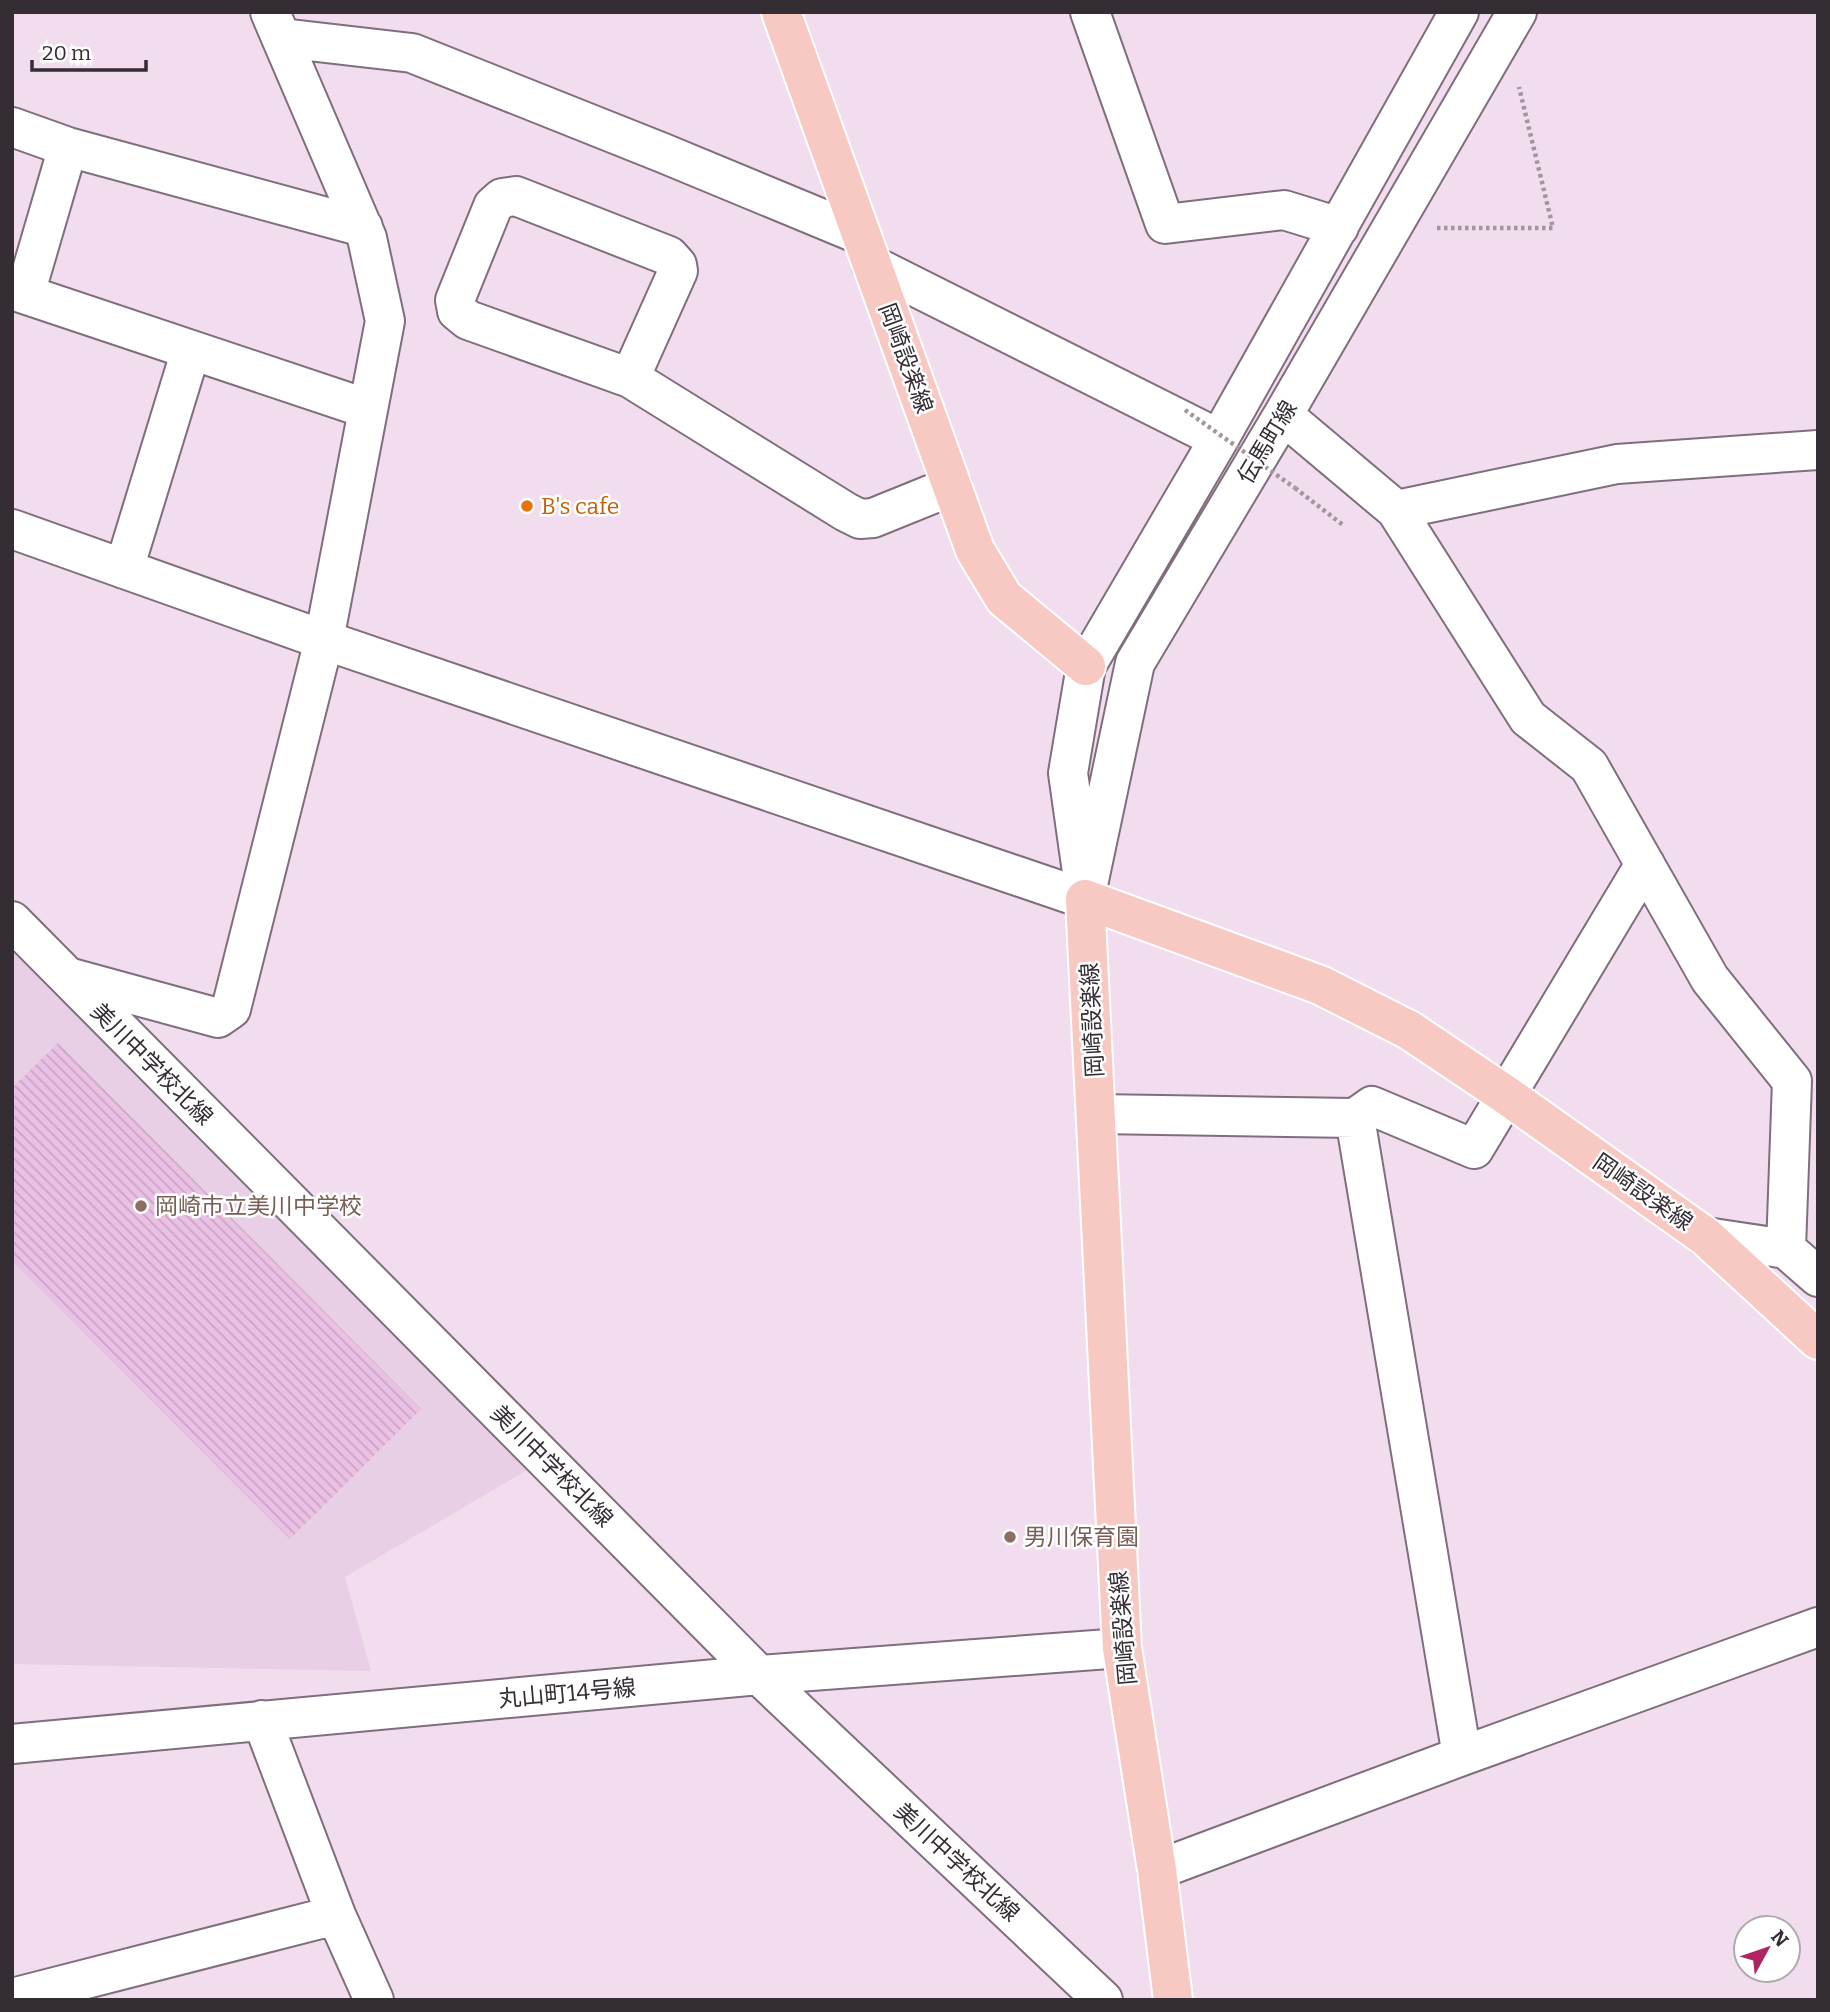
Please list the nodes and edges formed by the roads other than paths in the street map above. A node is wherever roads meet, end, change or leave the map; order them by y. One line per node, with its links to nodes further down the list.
1 (780, 12): 10 (main road, 岡崎設楽線)
2 (1090, 12): 9 (street)
3 (1459, 12): 9 (street, 伝馬町線)
4 (1511, 22): 15 (street, 伝馬町線)
5 (276, 25): 8 (street); 10 (street)
6 (12, 127): 7 (street)
7 (68, 147): 8 (street); 11 (street)
8 (363, 227): 14 (street)
9 (1339, 227): 16 (street, 伝馬町線)
10 (867, 250): 16 (street); 18 (main road, 岡崎設楽線)
11 (19, 292): 12 (street)
12 (191, 350): 14 (street); 21 (street)
13 (630, 378): 13 (street); 18 (street)
14 (368, 409): 22 (street)
15 (1283, 415): 19 (street); 25 (street, 伝馬町線)
16 (1219, 439): 23 (street, 伝馬町線)
17 (1818, 450): 19 (street)
18 (952, 486): 23 (main road, 岡崎設楽線)
19 (1396, 510): 24 (street)
20 (12, 529): 21 (street)
21 (124, 569): 22 (street)
22 (324, 640): 25 (street); 27 (street)
23 (1086, 666): 25 (street)
24 (1645, 864): 28 (street); 32 (street)
25 (1086, 899): 28 (main road, 岡崎設楽線); 29 (main road, 岡崎設楽線)
26 (12, 921): 27 (street, 美川中学校北線)
27 (66, 977): 37 (street, 美川中学校北線)
28 (1506, 1095): 30 (street); 31 (main road, 岡崎設楽線)
29 (1097, 1114): 30 (street); 36 (main road, 岡崎設楽線)
30 (1355, 1118): 40 (street)
31 (1706, 1237): 32 (street); 34 (main road, 岡崎設楽線)
32 (1786, 1250): 33 (street)
33 (1818, 1277)
34 (1818, 1339)
35 (1818, 1626): 40 (street)
36 (1122, 1648): 37 (street, 丸山町14号線); 41 (main road, 岡崎設楽線)
37 (759, 1675): 38 (street, 丸山町14号線); 45 (street, 美川中学校北線)
38 (262, 1720): 39 (street, 丸山町14号線); 42 (street)
39 (12, 1744)
40 (1462, 1756): 41 (street)
41 (1157, 1870): 46 (main road, 岡崎設楽線)
42 (337, 1915): 43 (street); 44 (street)
43 (12, 1998)
44 (374, 2000)
45 (1103, 2000)
46 (1173, 2000)

